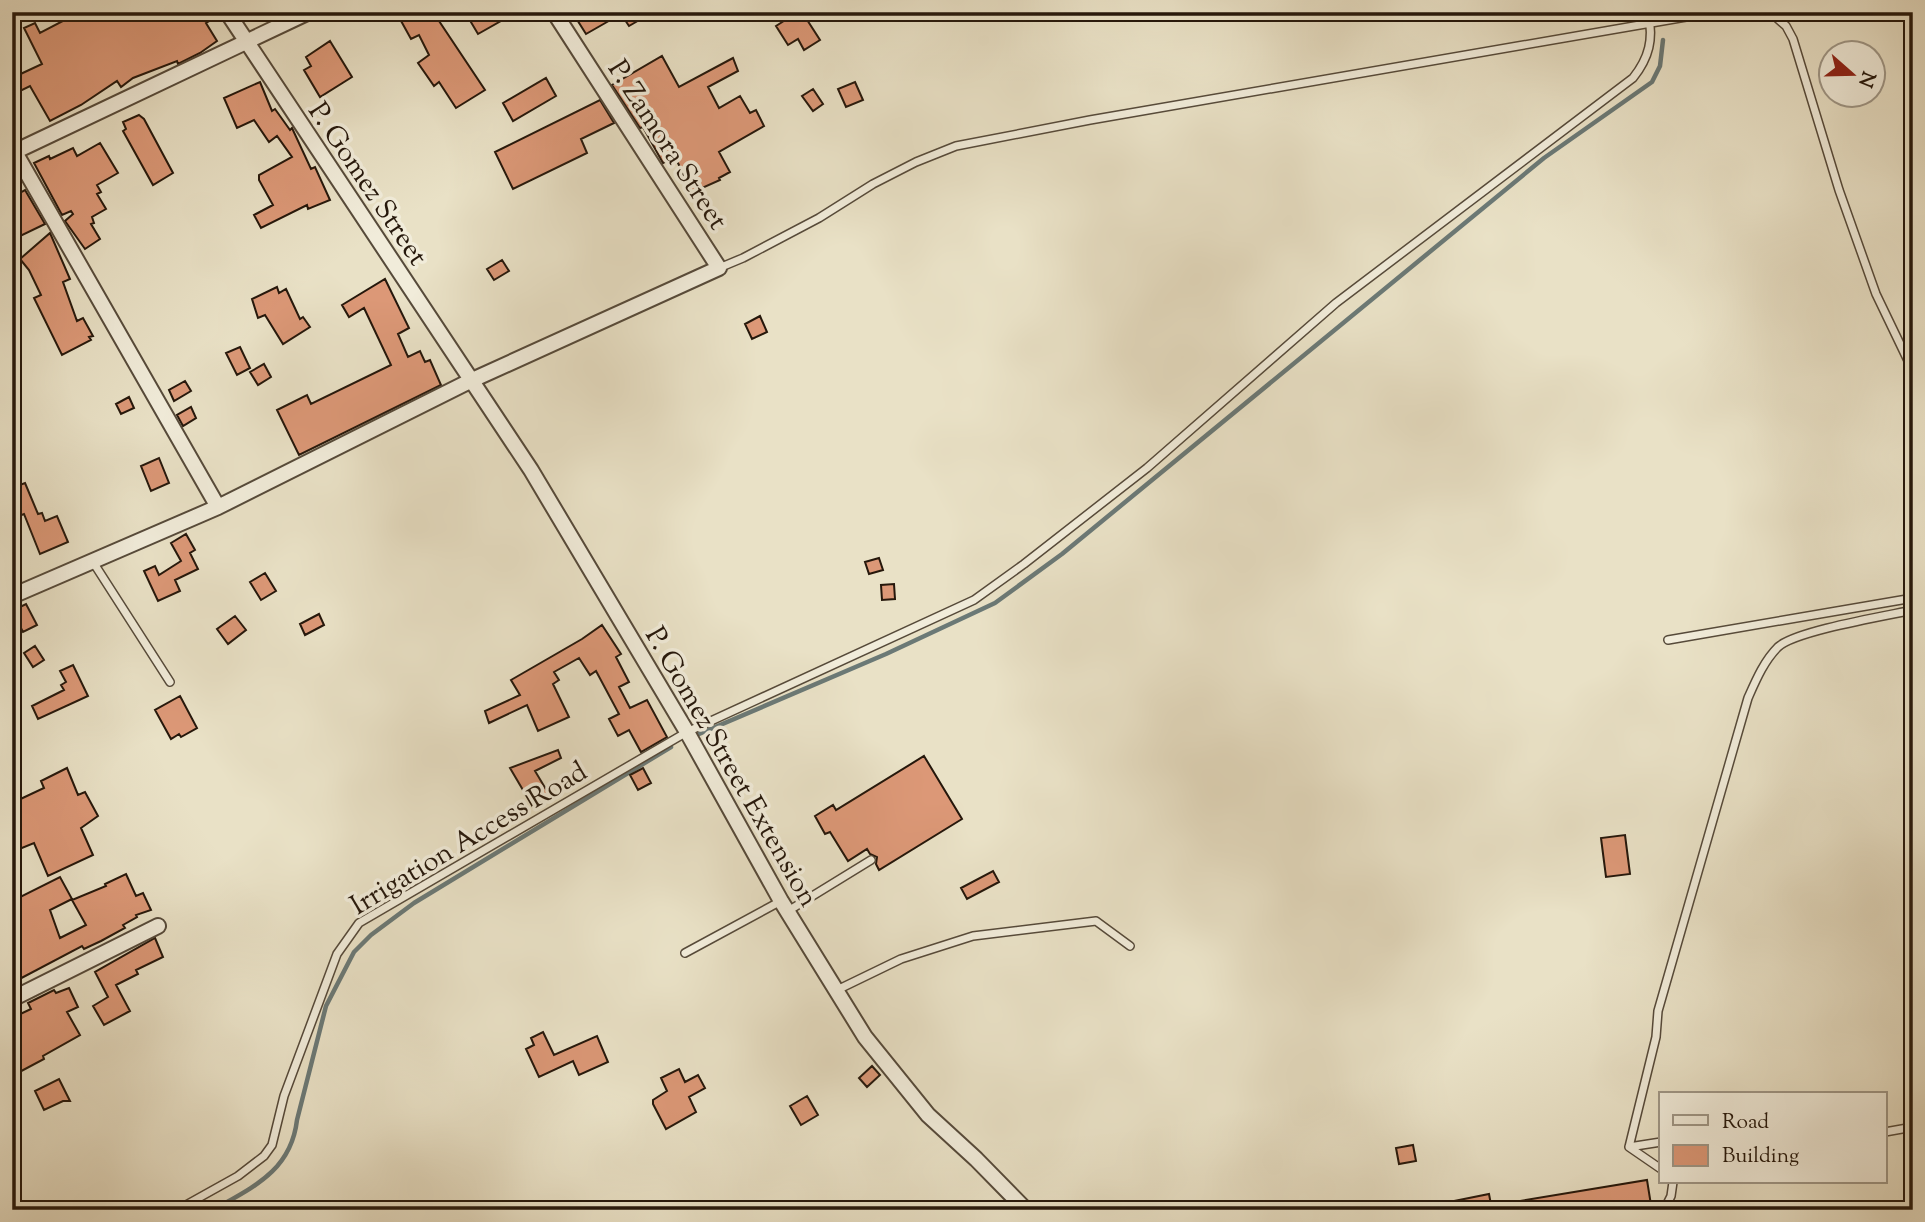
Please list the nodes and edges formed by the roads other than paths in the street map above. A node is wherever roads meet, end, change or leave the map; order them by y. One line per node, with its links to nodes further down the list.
1 (227, 12): 8 (street, P. Gomez Street)
2 (309, 12): 8 (street)
3 (554, 12): 10 (street, P. Zamora Street)
4 (1648, 12): 7 (lane, Irrigation Access Road)
5 (1715, 12): 7 (lane)
6 (1770, 12): 11 (lane)
7 (1650, 22): 10 (lane); 20 (lane, Irrigation Access Road)
8 (246, 42): 9 (street); 12 (street, P. Gomez Street)
9 (13, 151): 13 (street)
10 (719, 268): 12 (street)
11 (1913, 371)
12 (470, 381): 13 (street); 20 (street, P. Gomez Street Extension)
13 (218, 507): 14 (street)
14 (93, 562): 15 (street); 19 (lane)
15 (12, 596)
16 (1913, 598): 18 (lane)
17 (1913, 610): 31 (lane)
18 (1668, 640)
19 (170, 682)
20 (687, 732): 22 (street, P. Gomez Street Extension); 34 (lane, Irrigation Access Road)
21 (871, 860): 22 (lane)
22 (784, 906): 25 (lane); 26 (street, P. Gomez Street Extension)
23 (158, 926): 27 (street)
24 (1130, 946): 26 (lane)
25 (685, 953)
26 (837, 990): 35 (street, P. Gomez Street Extension)
27 (12, 999)
28 (1913, 1127): 29 (lane)
29 (1886, 1132)
30 (1659, 1142): 31 (lane)
31 (1629, 1147): 32 (lane)
32 (1659, 1168)
33 (1673, 1184): 36 (lane)
34 (177, 1210)
35 (1026, 1210)
36 (1664, 1210)

